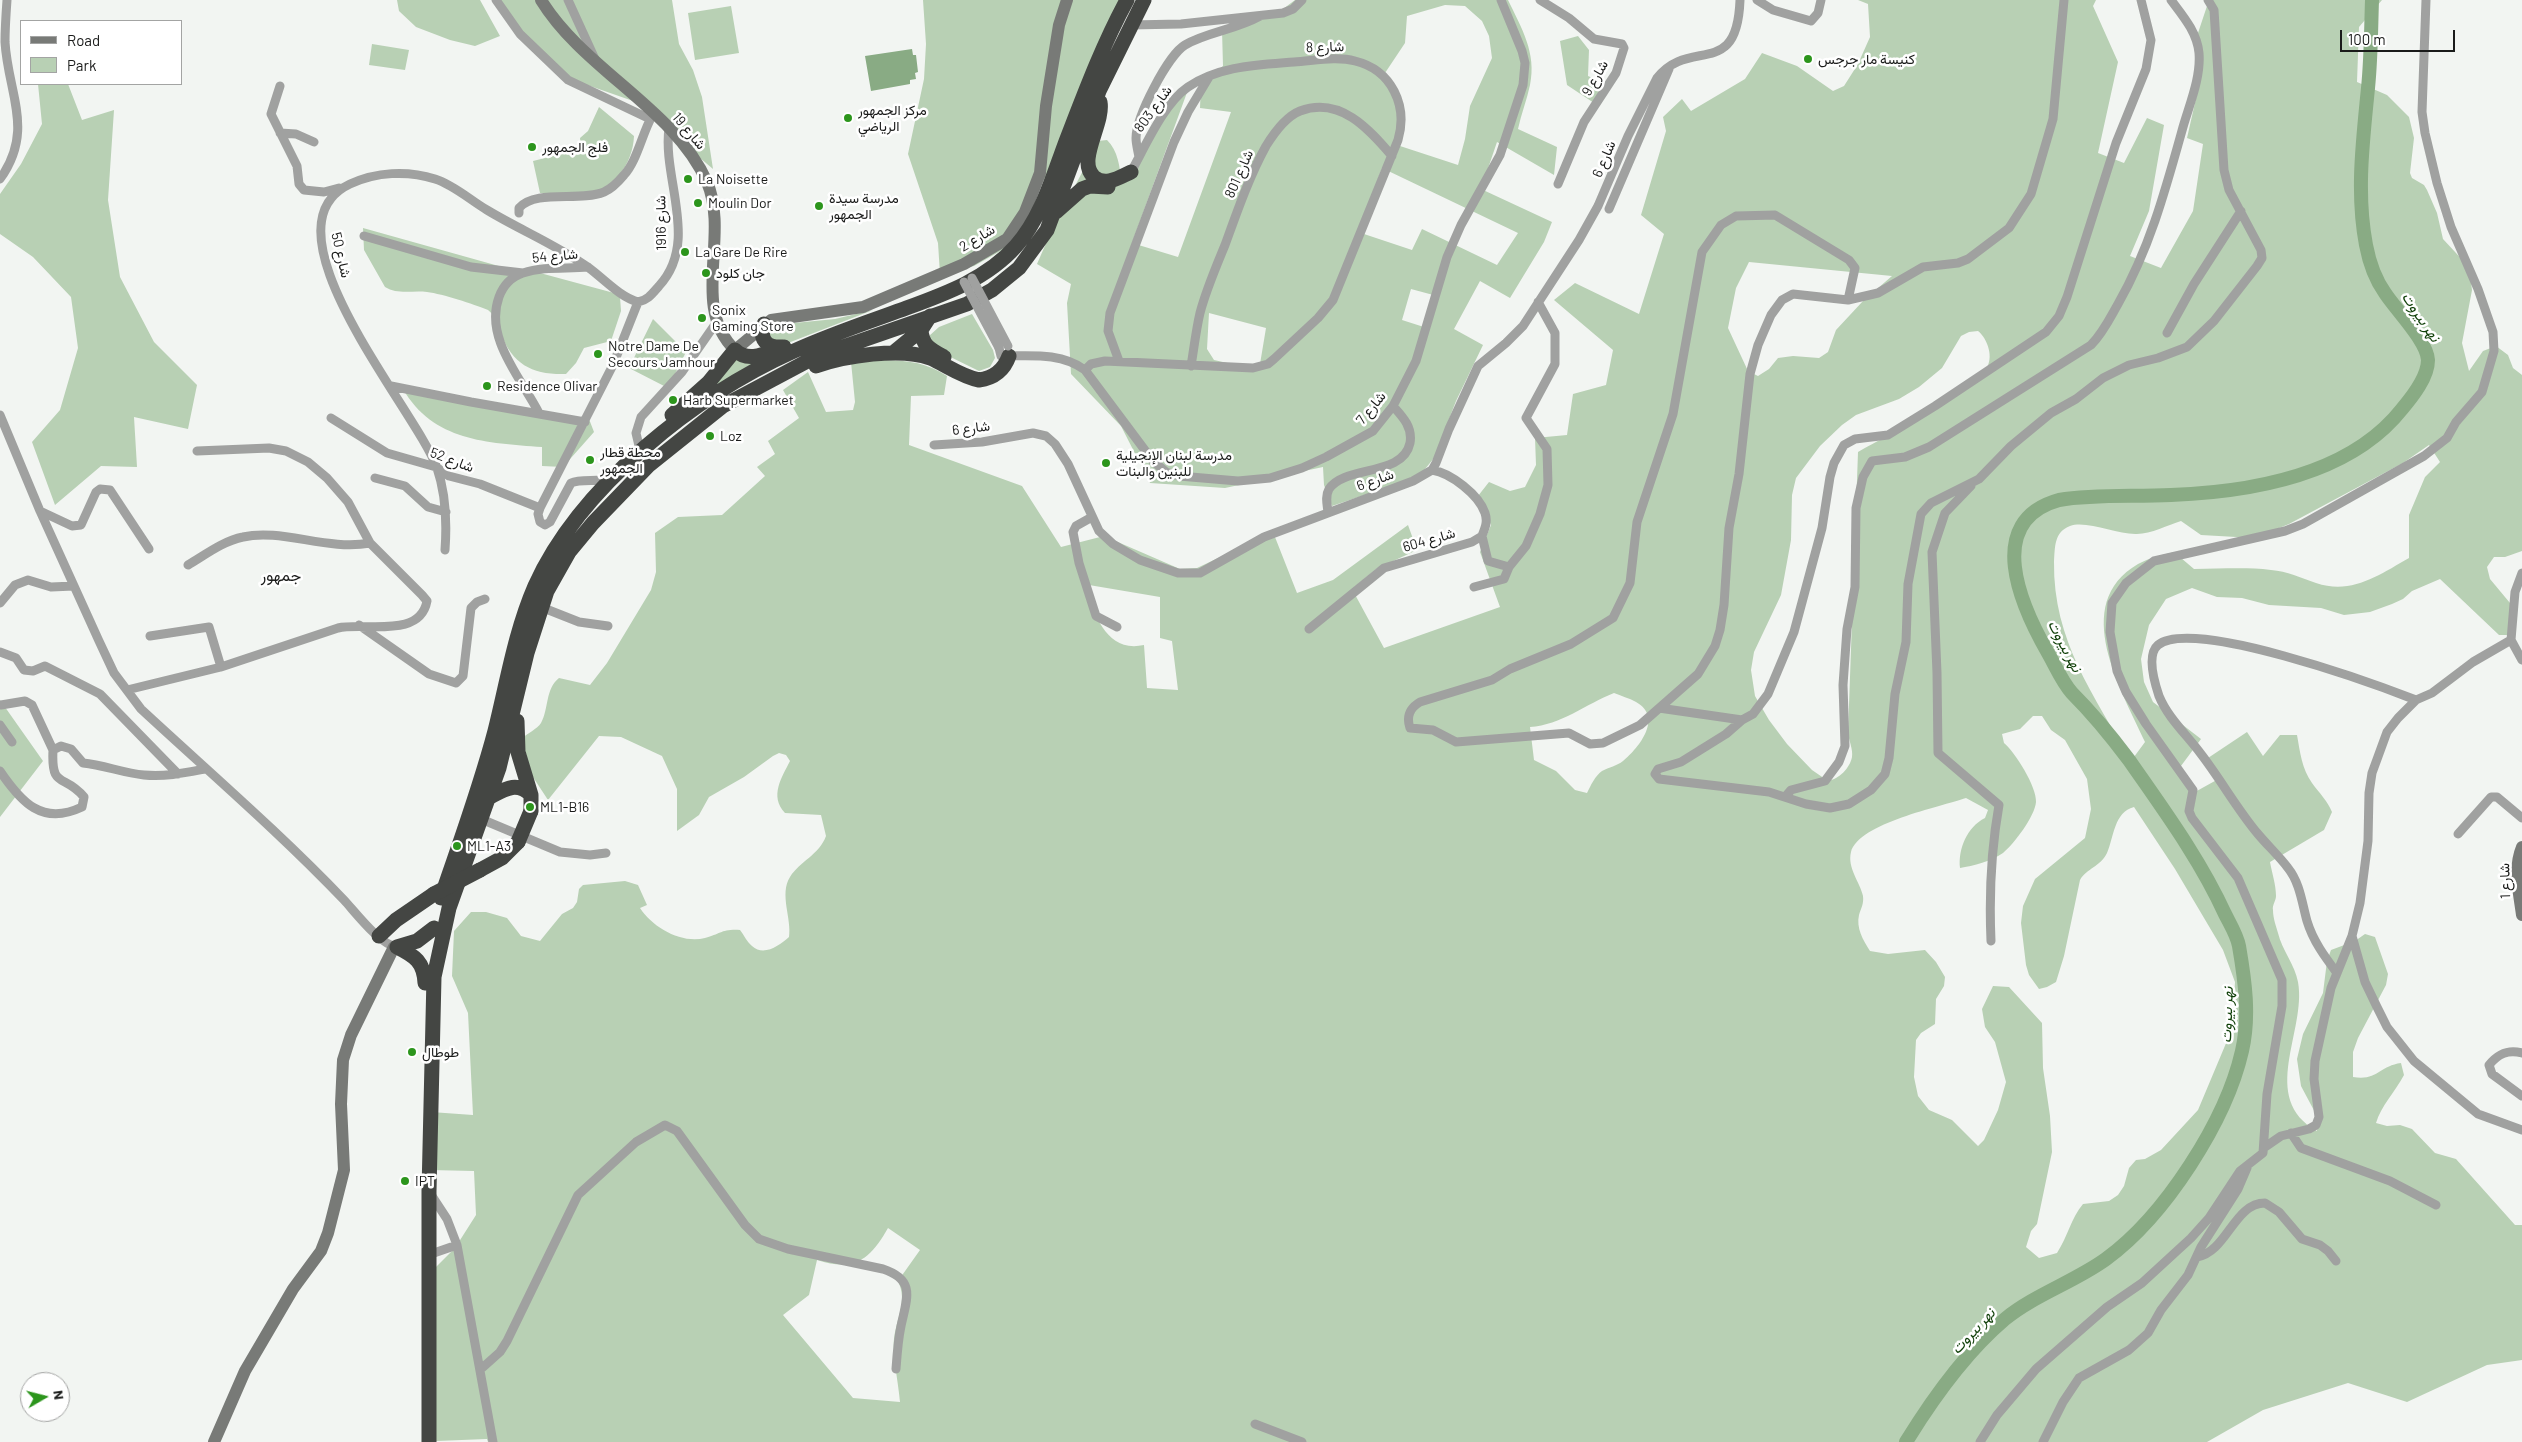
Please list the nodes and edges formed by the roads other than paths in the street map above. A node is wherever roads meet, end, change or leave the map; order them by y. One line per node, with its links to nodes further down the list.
1 (7, 0): 33 (street)
2 (496, 0): 26 (street)
3 (542, 0): 21 (main road, شارع 19)
4 (568, 0): 21 (street)
5 (1067, 0): 41 (main road, شارع 2)
6 (1127, 0): 52 (highway)
7 (1144, 0): 20 (highway)
8 (1302, 0): 19 (street)
9 (1501, 0): 62 (street, شارع 7)
10 (1540, 0): 34 (street, شارع 9)
11 (1740, 0): 22 (street)
12 (1757, 0): 13 (street)
13 (1821, 0)
14 (2064, 0): 44 (street)
15 (2141, 0): 108 (street)
16 (2171, 0): 117 (street)
17 (2208, 0): 37 (street)
18 (2426, 0): 135 (street)
19 (1260, 16): 20 (street); 31 (street)
20 (1130, 25): 25 (highway)
21 (597, 64): 26 (main road, شارع 19)
22 (1670, 66): 36 (street, شارع 6); 46 (street, شارع 6)
23 (1211, 75): 30 (street, شارع 8); 31 (street, شارع 803); 57 (street)
24 (280, 86): 28 (street)
25 (1098, 91): 32 (highway); 39 (highway)
26 (652, 116): 27 (main road, شارع 19); 38 (street)
27 (668, 128): 45 (street, شارع 1916); 48 (main road, شارع 19)
28 (280, 132): 29 (street); 35 (street)
29 (314, 142)
30 (1392, 156): 58 (street, شارع 8); 58 (street, شارع 801)
31 (1139, 157): 32 (street, شارع 803)
32 (1131, 172): 39 (highway)
33 (0, 179)
34 (1558, 184)
35 (342, 188): 42 (street); 60 (street, شارع 50)
36 (1609, 209)
37 (2241, 211): 51 (street); 74 (street)
38 (519, 213)
39 (1053, 215): 47 (highway)
40 (364, 236): 43 (street)
41 (961, 266): 49 (main road, شارع 2); 55 (street, bridge)
42 (588, 267): 43 (street, شارع 54); 45 (street)
43 (523, 273): 63 (street, شارع 54)
44 (1848, 300): 107 (street); 107 (street)
45 (638, 302): 66 (street)
46 (1538, 302): 71 (street, شارع 6); 87 (street)
47 (930, 316): 50 (highway); 61 (highway)
48 (716, 323): 54 (main road, شارع 19); 68 (street)
49 (764, 324): 53 (highway); 54 (main road, شارع 2)
50 (921, 330): 55 (highway); 56 (highway)
51 (2167, 333)
52 (836, 334): 53 (highway); 68 (highway)
53 (784, 347): 54 (highway)
54 (735, 350): 68 (highway)
55 (1005, 351): 56 (highway); 59 (street, شارع 7)
56 (893, 353): 61 (highway)
57 (1119, 361): 58 (street, شارع 8); 59 (street, شارع 8)
58 (1191, 366)
59 (1085, 370): 62 (street, شارع 7)
60 (390, 386): 63 (street); 70 (street, شارع 50)
61 (745, 394): 93 (highway)
62 (1393, 406): 80 (street)
63 (539, 413): 66 (street)
64 (0, 415): 78 (street)
65 (331, 418): 70 (street, شارع 52)
66 (585, 422): 77 (street)
67 (934, 445): 81 (street, شارع 6)
68 (645, 446): 73 (highway)
69 (197, 451): 83 (street)
70 (436, 466): 77 (street, شارع 52); 79 (street, شارع 50)
71 (1432, 470): 80 (street, شارع 6); 82 (street)
72 (375, 478): 79 (street)
73 (613, 479): 75 (street); 76 (highway)
74 (1975, 482): 117 (street); 127 (street)
75 (589, 483): 76 (street); 77 (street)
76 (590, 504): 124 (highway)
77 (540, 508)
78 (40, 511): 84 (street); 89 (street)
79 (446, 512): 85 (street, شارع 50)
80 (1328, 512): 81 (street, شارع 6)
81 (1092, 517): 96 (street)
82 (1482, 536): 87 (street); 97 (street, شارع 604)
83 (370, 543): 86 (street); 94 (street)
84 (149, 549)
85 (444, 550)
86 (188, 565)
87 (1509, 567): 90 (street)
88 (2522, 573): 99 (street)
89 (74, 586): 92 (street); 103 (street)
90 (1474, 587)
91 (485, 599): 94 (street)
92 (0, 603)
93 (541, 607): 95 (street); 106 (highway)
94 (359, 625): 102 (street)
95 (608, 626)
96 (1117, 627)
97 (1310, 629)
98 (150, 636): 102 (street)
99 (2512, 640): 101 (street); 104 (street)
100 (0, 652): 114 (street)
101 (2522, 660)
102 (221, 667): 103 (street)
103 (126, 690): 112 (street)
104 (2416, 700): 126 (street); 129 (street)
105 (1, 705): 111 (street)
106 (513, 707): 115 (highway); 116 (highway)
107 (1659, 708): 108 (street)
108 (1742, 720): 117 (street)
109 (0, 725): 110 (street)
110 (12, 742)
111 (53, 750): 113 (street); 114 (street)
112 (205, 769): 114 (street); 125 (street)
113 (0, 771)
114 (178, 774)
115 (531, 796): 116 (highway); 125 (highway, bridge)
116 (490, 797): 119 (highway)
117 (1785, 797)
118 (2522, 818): 120 (street)
119 (482, 819): 122 (street); 137 (highway)
120 (2458, 834)
121 (2522, 847): 123 (main road, شارع 1)
122 (606, 853)
123 (2522, 915)
124 (434, 928): 128 (highway); 130 (highway)
125 (379, 936): 128 (street)
126 (2352, 936): 129 (street); 133 (street)
127 (1991, 941)
128 (396, 947): 130 (highway); 146 (main road)
129 (2337, 973): 134 (street)
130 (425, 983): 147 (highway)
131 (2522, 1053): 132 (street)
132 (2522, 1096)
133 (2522, 1130)
134 (2291, 1133): 135 (street); 138 (street)
135 (2265, 1147): 136 (street)
136 (2248, 1165): 141 (street); 151 (street)
137 (429, 1191): 139 (street); 140 (highway)
138 (2436, 1205)
139 (457, 1245): 140 (street); 143 (street)
140 (431, 1254): 148 (highway)
141 (2197, 1257): 142 (street); 152 (street)
142 (2336, 1261)
143 (481, 1369): 144 (street); 149 (street)
144 (896, 1369)
145 (1255, 1424): 150 (street)
146 (214, 1442)
147 (421, 1442)
148 (429, 1442)
149 (493, 1442)
150 (1302, 1442)
151 (1980, 1442)
152 (2043, 1442)

